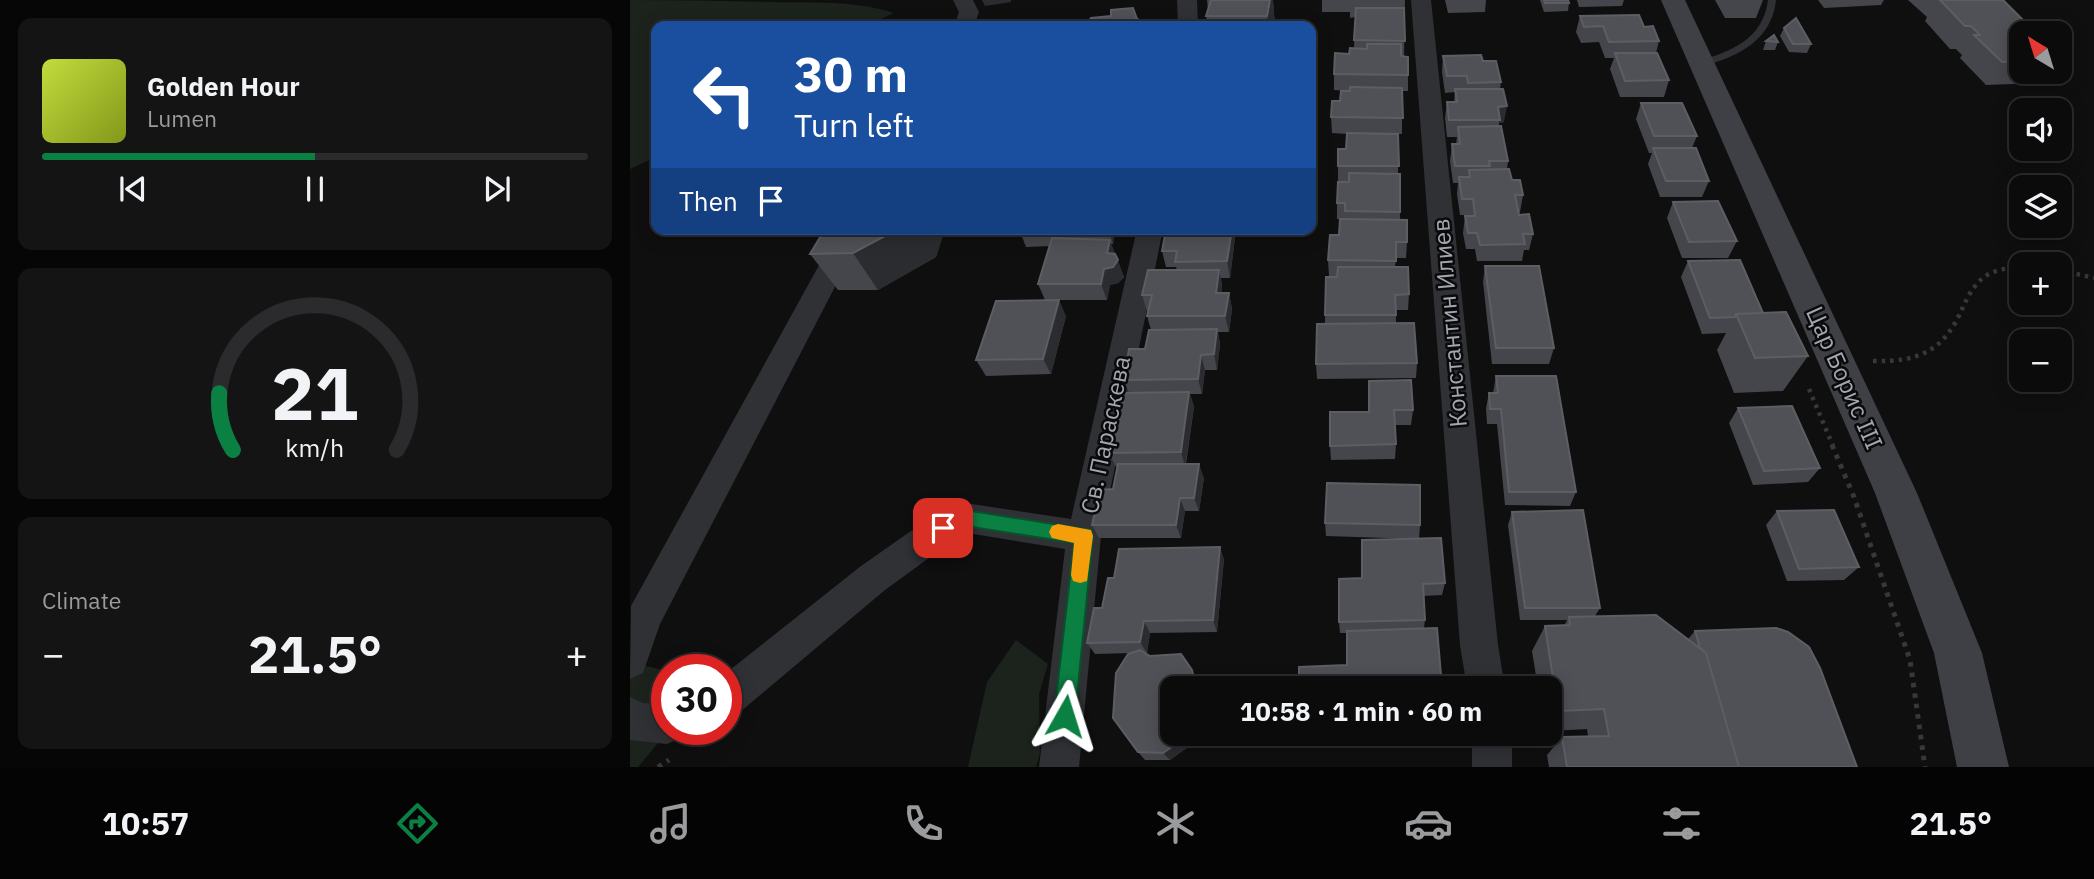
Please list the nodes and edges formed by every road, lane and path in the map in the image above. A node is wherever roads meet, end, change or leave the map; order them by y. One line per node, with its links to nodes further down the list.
1 (963, 0): 6 (street)
2 (1187, 0): 7 (street)
3 (1421, 0): 18 (street, Константин Илиев)
4 (1673, 0): 8 (street, Цар Борис III)
5 (1772, 0): 8 (lane)
6 (966, 21)
7 (1188, 21)
8 (1702, 63): 14 (street, Цар Борис III)
9 (849, 235): 17 (street)
10 (1149, 235): 16 (street, Св. Параскева)
11 (2009, 268): 14 (path)
12 (2072, 273): 13 (path)
13 (2094, 278)
14 (1834, 355): 26 (street, Цар Борис III)
15 (1807, 383): 25 (path)
16 (1084, 536): 19 (street); 23 (street, Св. Параскева)
17 (630, 660)
18 (1484, 676)
19 (742, 685)
20 (630, 717): 21 (street)
21 (651, 723)
22 (1492, 746): 24 (street)
23 (1059, 767)
24 (1492, 767)
25 (1925, 767)
26 (1983, 767)

